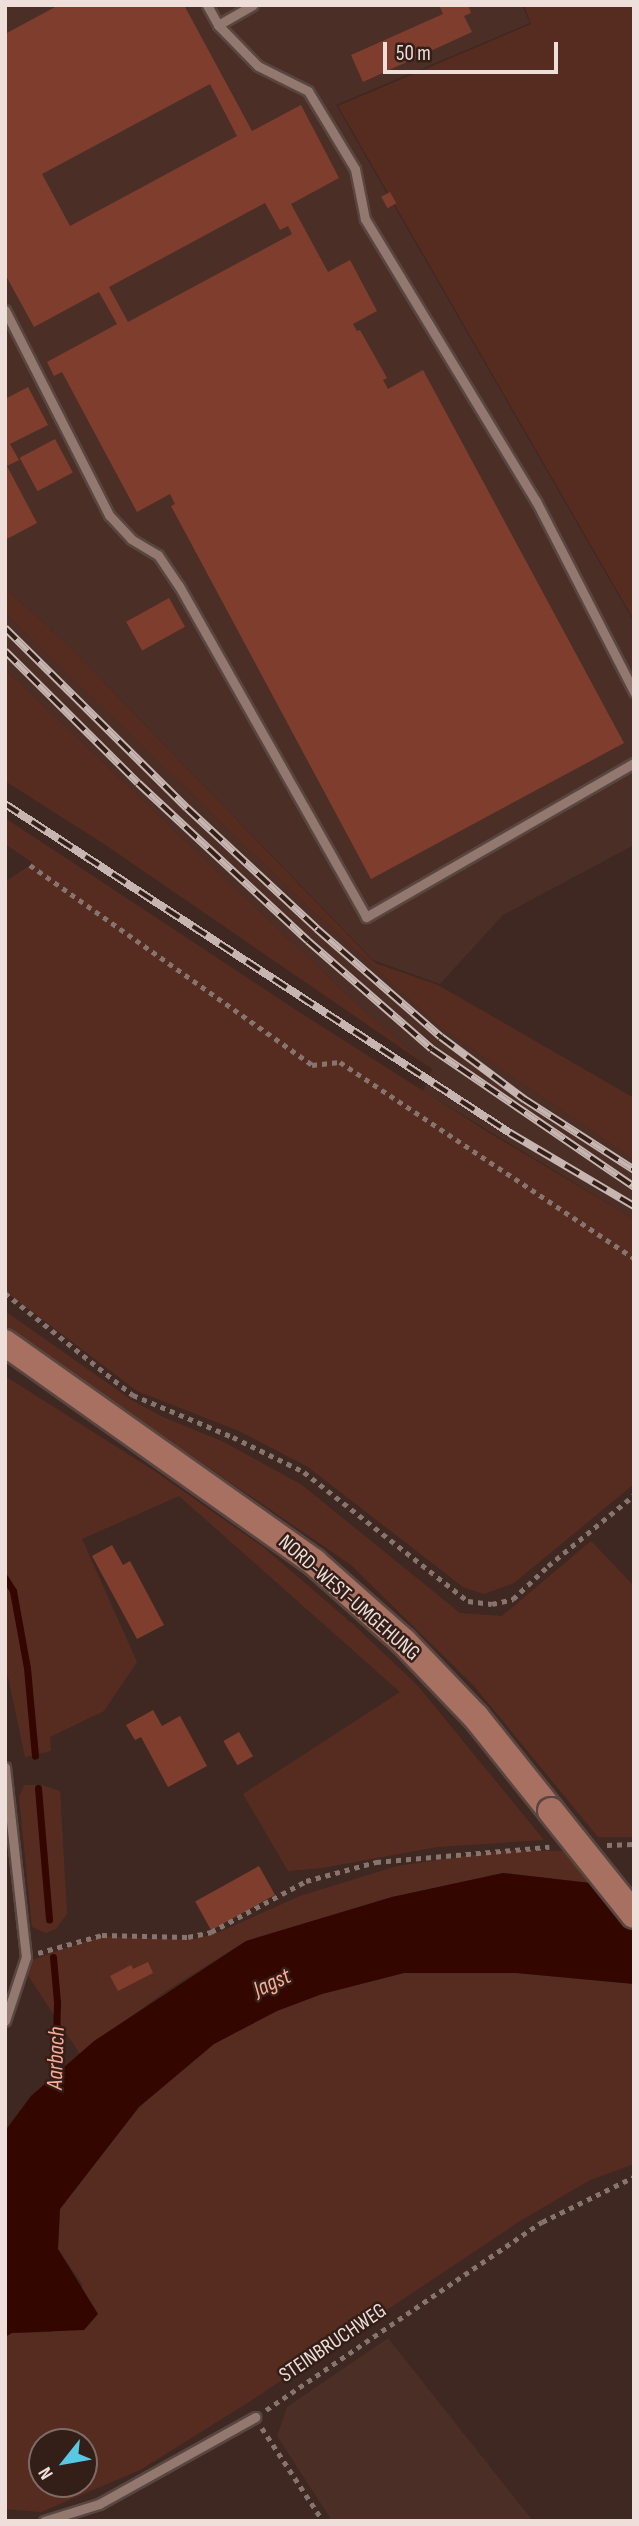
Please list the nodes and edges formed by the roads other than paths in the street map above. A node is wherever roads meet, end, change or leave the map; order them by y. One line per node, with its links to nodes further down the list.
1 (207, 5): 3 (lane)
2 (253, 5): 3 (lane)
3 (218, 25): 5 (lane)
4 (5, 310): 6 (lane)
5 (634, 692)
6 (634, 763)
7 (5, 1343): 9 (main road, NORD-WEST-UMGEHUNG, bridge)
8 (5, 1767): 10 (lane)
9 (634, 1915)
10 (5, 2021)
11 (255, 2417): 12 (lane)
12 (44, 2521)

